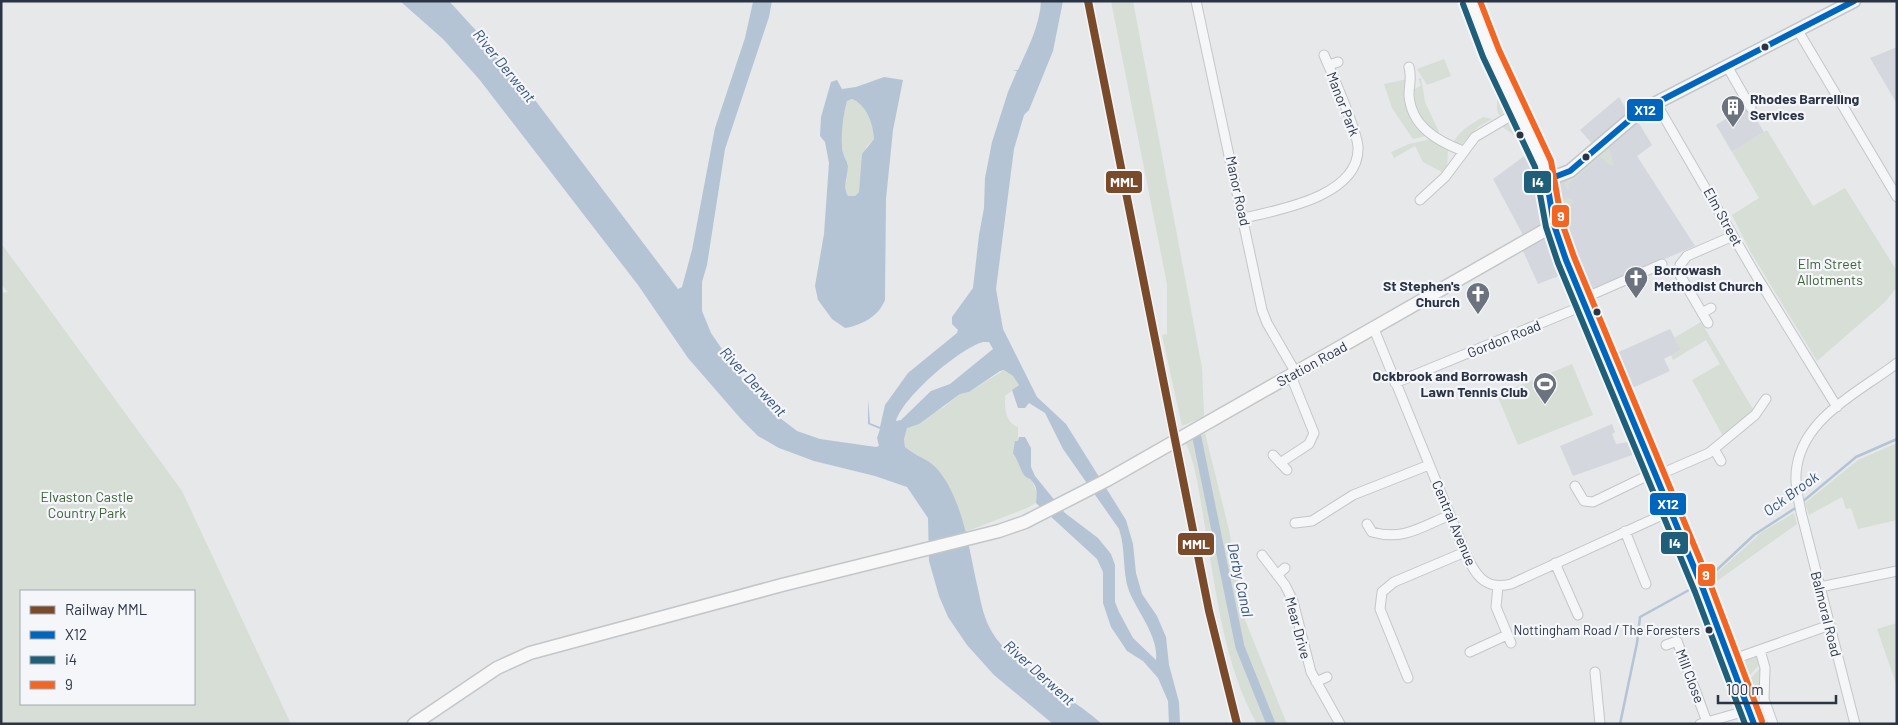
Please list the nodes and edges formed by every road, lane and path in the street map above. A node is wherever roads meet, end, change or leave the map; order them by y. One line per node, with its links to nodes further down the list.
1 (1196, 1): 17 (street, Manor Road)
2 (1471, 1): 12 (main road)
3 (1854, 1): 4 (main road)
4 (1797, 29): 8 (main road); 15 (street)
5 (1324, 55): 7 (street, Manor Park)
6 (1338, 62): 7 (street, Manor Park)
7 (1328, 65): 17 (street, Manor Park)
8 (1726, 66): 10 (main road); 11 (street)
9 (1409, 67): 13 (street)
10 (1656, 103): 14 (main road); 19 (street, Elm Street)
11 (1751, 108)
12 (1519, 111): 13 (street); 14 (main road)
13 (1463, 151): 16 (street)
14 (1546, 176): 18 (main road)
15 (1897, 197)
16 (1420, 200)
17 (1244, 218): 27 (street, Manor Road)
18 (1554, 225): 21 (main road); 25 (main road, Station Road)
19 (1734, 236): 23 (street); 30 (street, Elm Street)
20 (1662, 264): 21 (street, Gordon Road)
21 (1583, 302): 28 (street, Gordon Road); 37 (main road)
22 (1711, 308): 23 (street)
23 (1702, 313): 24 (street)
24 (1708, 324)
25 (1374, 329): 27 (main road, Station Road); 28 (street, Central Avenue)
26 (1897, 363): 30 (street, Balmoral Road)
27 (1294, 374): 34 (street, Manor Road); 65 (main road, Station Road)
28 (1395, 383): 35 (street, Central Avenue)
29 (1766, 399): 31 (street)
30 (1837, 407): 52 (street, Balmoral Road)
31 (1714, 449): 33 (street); 37 (street)
32 (1273, 455): 34 (street)
33 (1721, 461)
34 (1280, 463): 36 (street)
35 (1429, 465): 40 (street, Central Avenue); 41 (street)
36 (1287, 470)
37 (1655, 474): 38 (street); 39 (main road)
38 (1575, 486)
39 (1671, 512): 43 (street); 58 (main road)
40 (1450, 516): 42 (street); 44 (street, Central Avenue)
41 (1295, 523)
42 (1368, 524)
43 (1625, 531): 46 (street); 50 (street)
44 (1465, 552): 51 (street, Central Avenue); 61 (street)
45 (1262, 556): 49 (street, Mear Drive)
46 (1556, 563): 51 (street); 53 (street)
47 (1285, 568): 49 (street)
48 (1897, 571): 52 (street)
49 (1277, 575): 62 (street, Mear Drive)
50 (1646, 584)
51 (1498, 586): 57 (street)
52 (1820, 587): 54 (street, Balmoral Road)
53 (1578, 614)
54 (1830, 625): 56 (street); 69 (street, Balmoral Road)
55 (1666, 645): 64 (street, Mill Close)
56 (1760, 650): 58 (street); 68 (street)
57 (1470, 652)
58 (1731, 660): 63 (main road)
59 (1595, 672): 67 (street)
60 (1326, 677): 62 (street)
61 (1408, 678)
62 (1316, 682): 66 (street, Mear Drive)
63 (1752, 717): 64 (street)
64 (1704, 723)
65 (414, 724)
66 (1340, 724)
67 (1600, 724)
68 (1773, 724)
69 (1855, 724)

